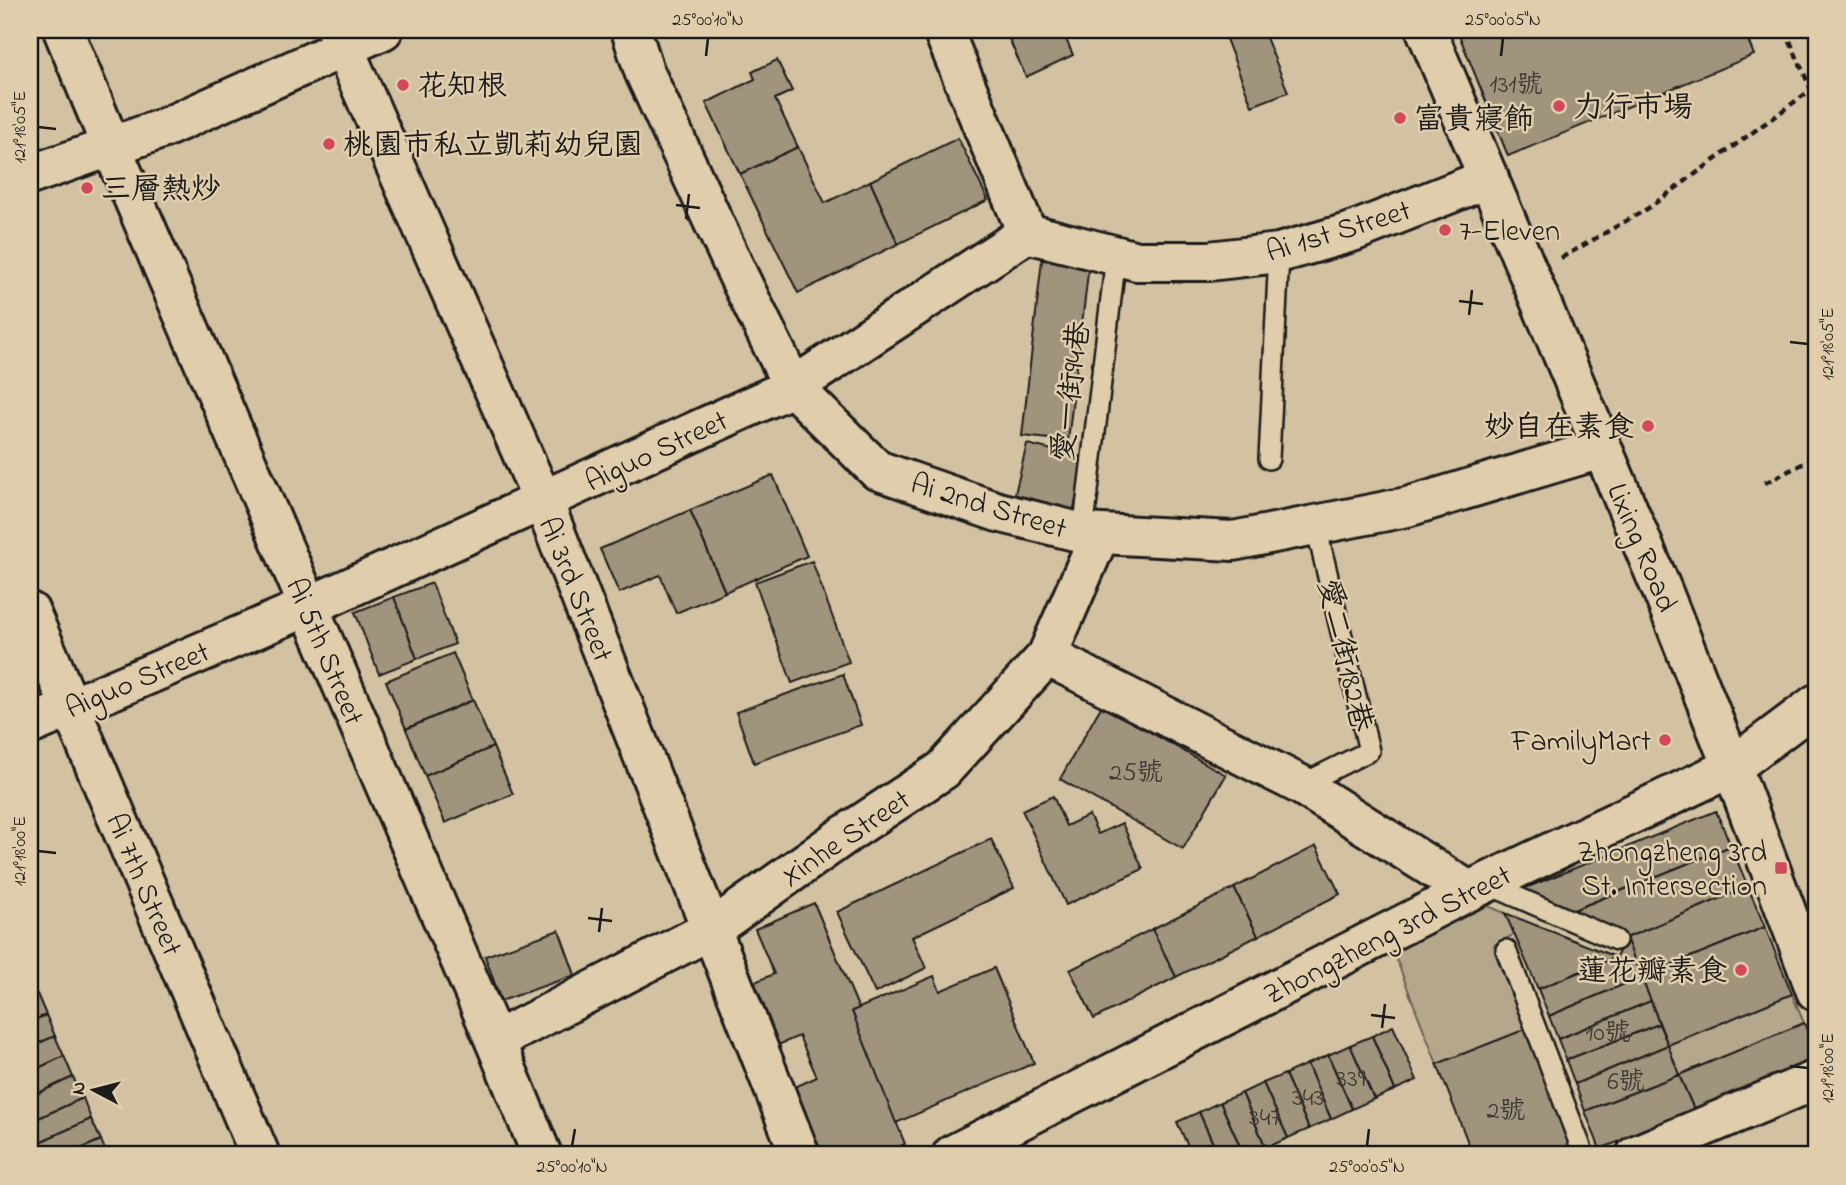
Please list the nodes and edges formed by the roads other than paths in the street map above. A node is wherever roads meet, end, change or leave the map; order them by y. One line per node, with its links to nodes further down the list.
1 (63, 30): 7 (street, Ai 5th Street)
2 (383, 30): 6 (street)
3 (631, 30): 13 (street, Ai 2nd Street)
4 (943, 30): 10 (street)
5 (1426, 30): 9 (street, Lixing Road)
6 (340, 39): 7 (street); 16 (street, Ai 3rd Street)
7 (111, 146): 8 (street); 19 (street, Ai 5th Street)
8 (30, 175)
9 (1489, 178): 11 (street, Ai 1st Street); 14 (street, Lixing Road)
10 (1027, 233): 12 (street, Ai 1st Street); 13 (street, Aiguo Street)
11 (1279, 253): 12 (street, Ai 1st Street); 15 (lane)
12 (1116, 256): 18 (lane, 愛一街94巷)
13 (793, 387): 16 (street, Aiguo Street); 18 (street, Ai 2nd Street)
14 (1601, 449): 17 (street, Ai 2nd Street); 25 (street, Lixing Road)
15 (1269, 459)
16 (543, 501): 19 (street, Aiguo Street); 28 (street, Ai 3rd Street)
17 (1316, 526): 18 (street, Ai 2nd Street); 26 (lane, 愛二街182巷)
18 (1091, 534): 21 (street, Xinhe Street)
19 (307, 607): 23 (street, Aiguo Street); 32 (street, Ai 5th Street)
20 (30, 612): 23 (street, Ai 7th Street)
21 (1047, 656): 26 (street); 28 (street, Xinhe Street)
22 (1816, 704): 25 (street, Zhongzheng 3rd Street)
23 (69, 706): 24 (street, Aiguo Street); 34 (street, Ai 7th Street)
24 (30, 724)
25 (1732, 767): 27 (street, Zhongzheng 3rd Street); 31 (street, Lixing Road)
26 (1301, 785): 27 (street)
27 (1478, 887): 29 (lane); 37 (street, Zhongzheng 3rd Street)
28 (712, 929): 32 (street, Xinhe Street); 36 (street, Ai 3rd Street)
29 (1616, 940)
30 (1506, 950): 38 (lane)
31 (1816, 991)
32 (495, 1041): 35 (street, Ai 5th Street)
33 (1816, 1080): 39 (street)
34 (260, 1155)
35 (542, 1155)
36 (800, 1155)
37 (952, 1155)
38 (1584, 1155)
39 (1636, 1155)

